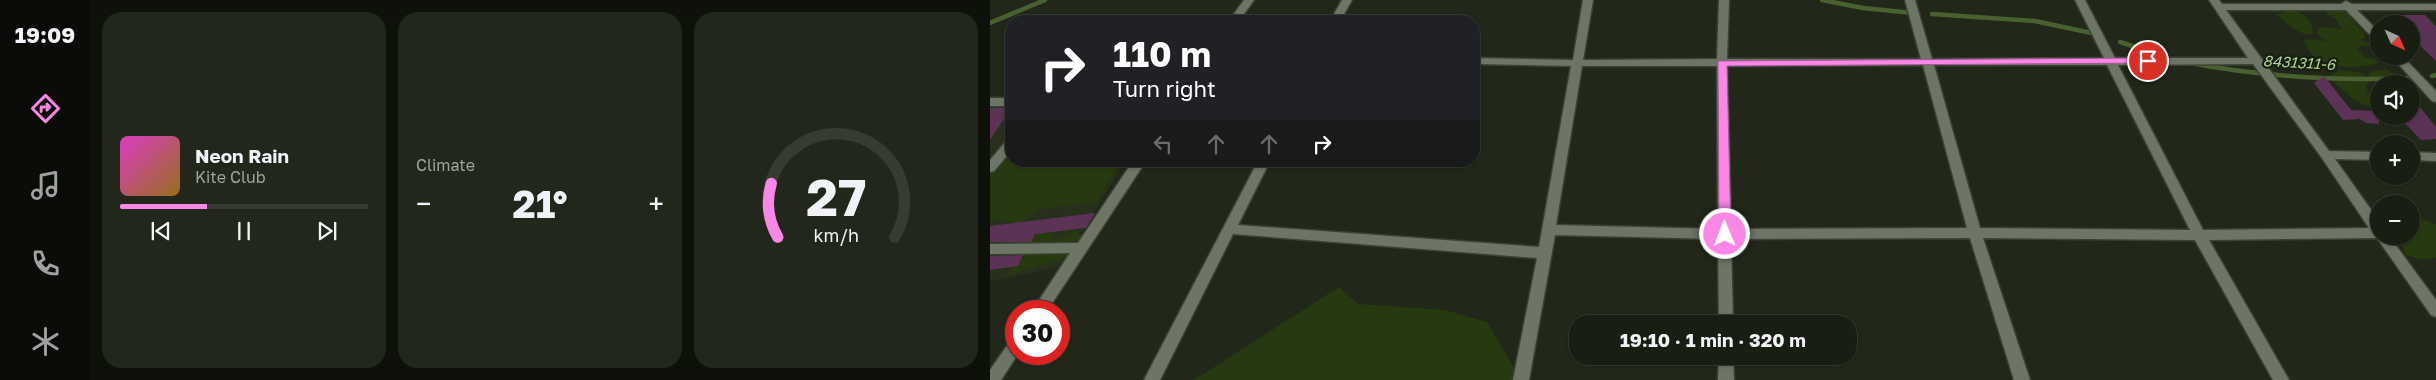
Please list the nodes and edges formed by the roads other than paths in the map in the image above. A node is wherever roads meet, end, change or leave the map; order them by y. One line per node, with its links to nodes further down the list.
1 (1248, 0): 10 (street)
2 (1347, 0): 11 (street)
3 (1588, 0): 16 (street)
4 (1724, 0): 17 (street)
5 (1910, 0): 18 (street)
6 (2080, 0): 14 (street)
7 (2217, 4): 8 (street); 15 (street)
8 (2346, 4): 9 (street); 12 (street)
9 (2436, 7)
10 (1238, 15)
11 (1338, 15)
12 (2370, 29)
13 (1480, 61): 16 (street)
14 (2112, 61): 15 (street); 18 (street); 37 (street)
15 (2256, 61): 24 (street)
16 (1577, 63): 17 (street); 33 (street)
17 (1722, 63): 18 (street); 36 (street)
18 (1928, 63): 35 (street)
19 (2405, 65): 20 (street)
20 (2436, 98)
21 (990, 102): 22 (street)
22 (1005, 102)
23 (1005, 150): 30 (street)
24 (2326, 155): 25 (street); 31 (street)
25 (2370, 156)
26 (2420, 156): 27 (street)
27 (2436, 157)
28 (1136, 167): 39 (street)
29 (1261, 167): 32 (street)
30 (990, 168)
31 (2370, 219)
32 (1229, 230): 41 (street); 48 (street)
33 (1549, 230): 36 (street); 41 (street)
34 (2370, 232): 37 (street)
35 (1975, 233): 36 (street); 37 (street); 51 (street)
36 (1725, 234): 44 (street)
37 (2199, 235): 52 (street)
38 (2388, 245): 43 (street)
39 (1082, 248): 40 (street); 42 (street)
40 (990, 249)
41 (1545, 253): 49 (street)
42 (1047, 300)
43 (2436, 311)
44 (1726, 315)
45 (1005, 361): 47 (street)
46 (1726, 365): 50 (street)
47 (992, 380)
48 (1152, 380)
49 (1520, 380)
50 (1726, 380)
51 (2022, 380)
52 (2281, 380)

